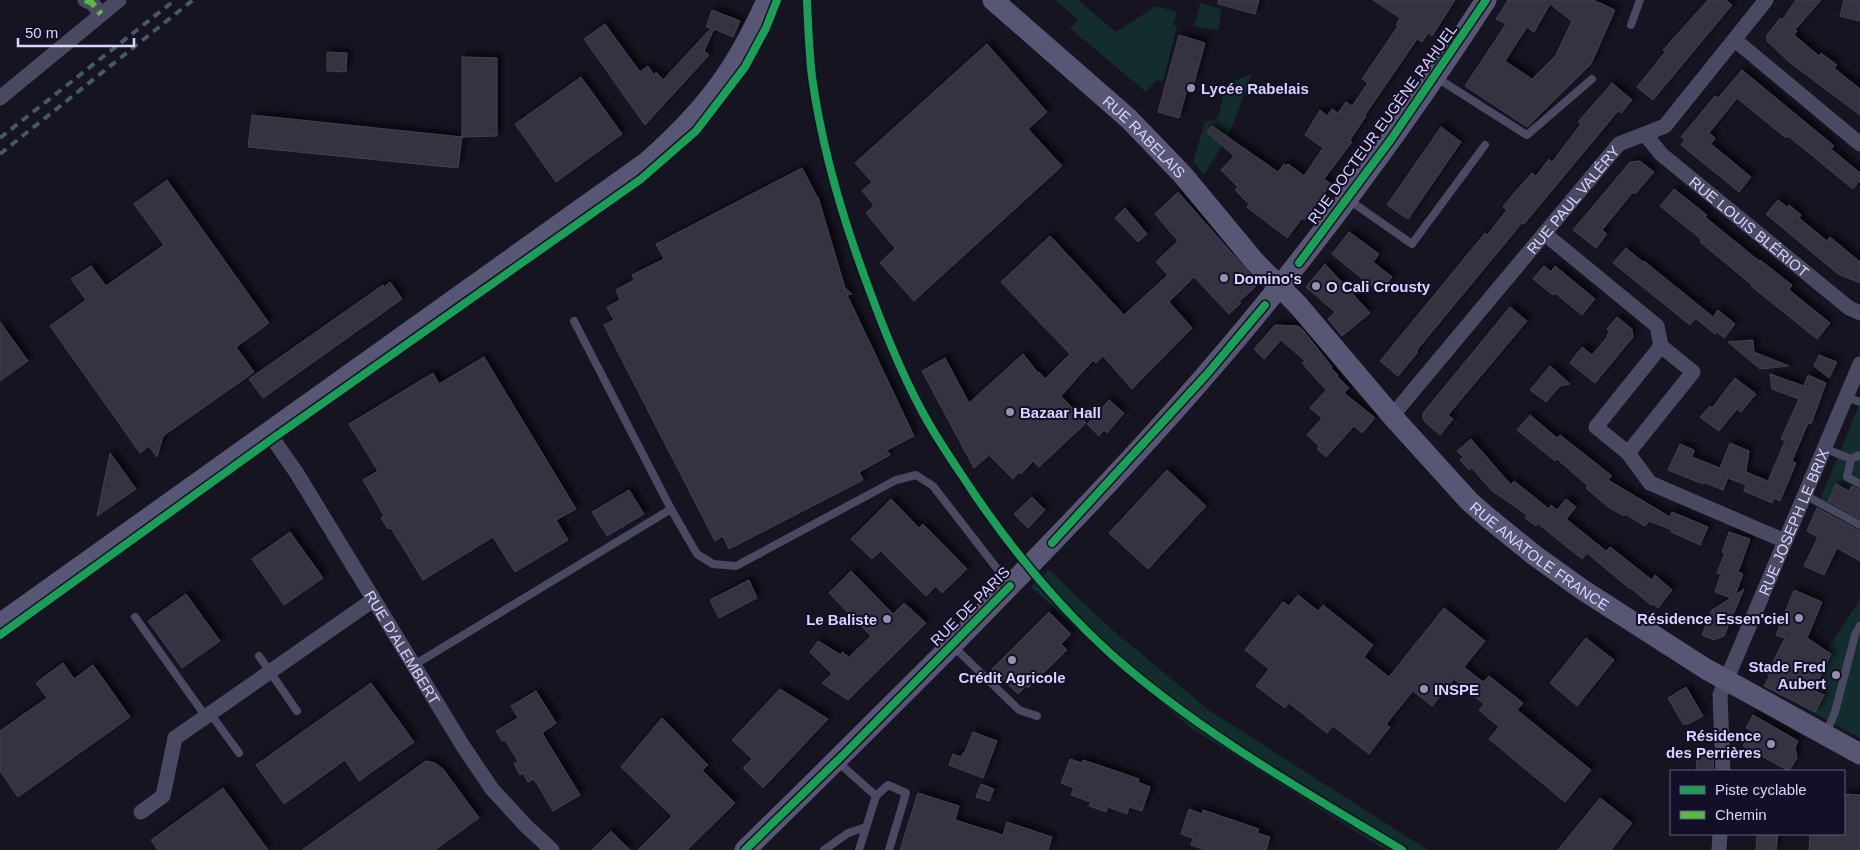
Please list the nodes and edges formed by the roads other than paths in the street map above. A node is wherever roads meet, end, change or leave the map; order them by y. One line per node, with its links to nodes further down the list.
1 (85, 0): 8 (street)
2 (119, 0): 8 (street)
3 (767, 0): 26 (street)
4 (993, 0): 19 (street, RUE RABELAIS)
5 (1486, 0): 11 (street, RUE DOCTEUR EUGÈNE RAHUEL)
6 (1640, 0): 9 (lane)
7 (1766, 0): 10 (street, RUE PAUL VALÉRY)
8 (101, 14): 13 (street)
9 (1631, 26)
10 (1735, 40): 14 (street, RUE PAUL VALÉRY); 15 (street)
11 (1435, 77): 12 (lane); 17 (street, RUE DOCTEUR EUGÈNE RAHUEL)
12 (1592, 79)
13 (0, 98)
14 (1645, 134): 18 (street, RUE PAUL VALÉRY); 20 (street, RUE LOUIS BLÉRIOT)
15 (1860, 144)
16 (1485, 145): 17 (lane)
17 (1348, 198): 19 (street, RUE DOCTEUR EUGÈNE RAHUEL)
18 (1545, 234): 22 (street); 25 (street, RUE PAUL VALÉRY)
19 (1279, 287): 25 (street, RUE ANATOLE FRANCE); 36 (street, RUE DE PARIS)
20 (1860, 313)
21 (574, 321): 33 (lane)
22 (1661, 346): 28 (street); 28 (street)
23 (1860, 364): 24 (street, RUE JOSEPH LE BRIX)
24 (1853, 399): 27 (street, RUE JOSEPH LE BRIX)
25 (1392, 416): 45 (street, RUE ANATOLE FRANCE)
26 (268, 432): 37 (street, RUE D'ALEMBERT); 39 (street)
27 (1824, 448): 30 (lane); 32 (street, RUE JOSEPH LE BRIX)
28 (1628, 453): 35 (street)
29 (1860, 455): 30 (lane)
30 (1851, 459): 31 (lane)
31 (1860, 484)
32 (1805, 495): 34 (lane); 35 (street, RUE JOSEPH LE BRIX)
33 (671, 509): 36 (lane); 43 (lane)
34 (1860, 525)
35 (1785, 541): 45 (street, RUE JOSEPH LE BRIX)
36 (1010, 586): 41 (street, RUE DE PARIS)
37 (373, 600): 43 (street, RUE D'ALEMBERT); 44 (street)
38 (135, 617): 47 (lane)
39 (0, 624)
40 (1860, 626): 49 (lane)
41 (952, 645): 48 (lane); 52 (street, RUE DE PARIS)
42 (258, 656): 44 (lane)
43 (414, 665): 58 (street, RUE D'ALEMBERT)
44 (270, 672): 46 (lane); 47 (street)
45 (1726, 681): 49 (street, RUE ANATOLE FRANCE); 53 (street, RUE JOSEPH LE BRIX)
46 (297, 711)
47 (208, 715): 50 (lane); 55 (street)
48 (1037, 716)
49 (1826, 735): 51 (street, RUE ANATOLE FRANCE)
50 (239, 754)
51 (1860, 754)
52 (837, 761): 54 (lane); 59 (street, RUE DE PARIS)
53 (1723, 770)
54 (876, 796): 56 (lane); 62 (lane)
55 (141, 812)
56 (866, 827): 60 (lane); 61 (lane)
57 (1720, 835): 63 (street)
58 (552, 850)
59 (745, 850)
60 (824, 850)
61 (860, 850)
62 (889, 850)
63 (1719, 850)

